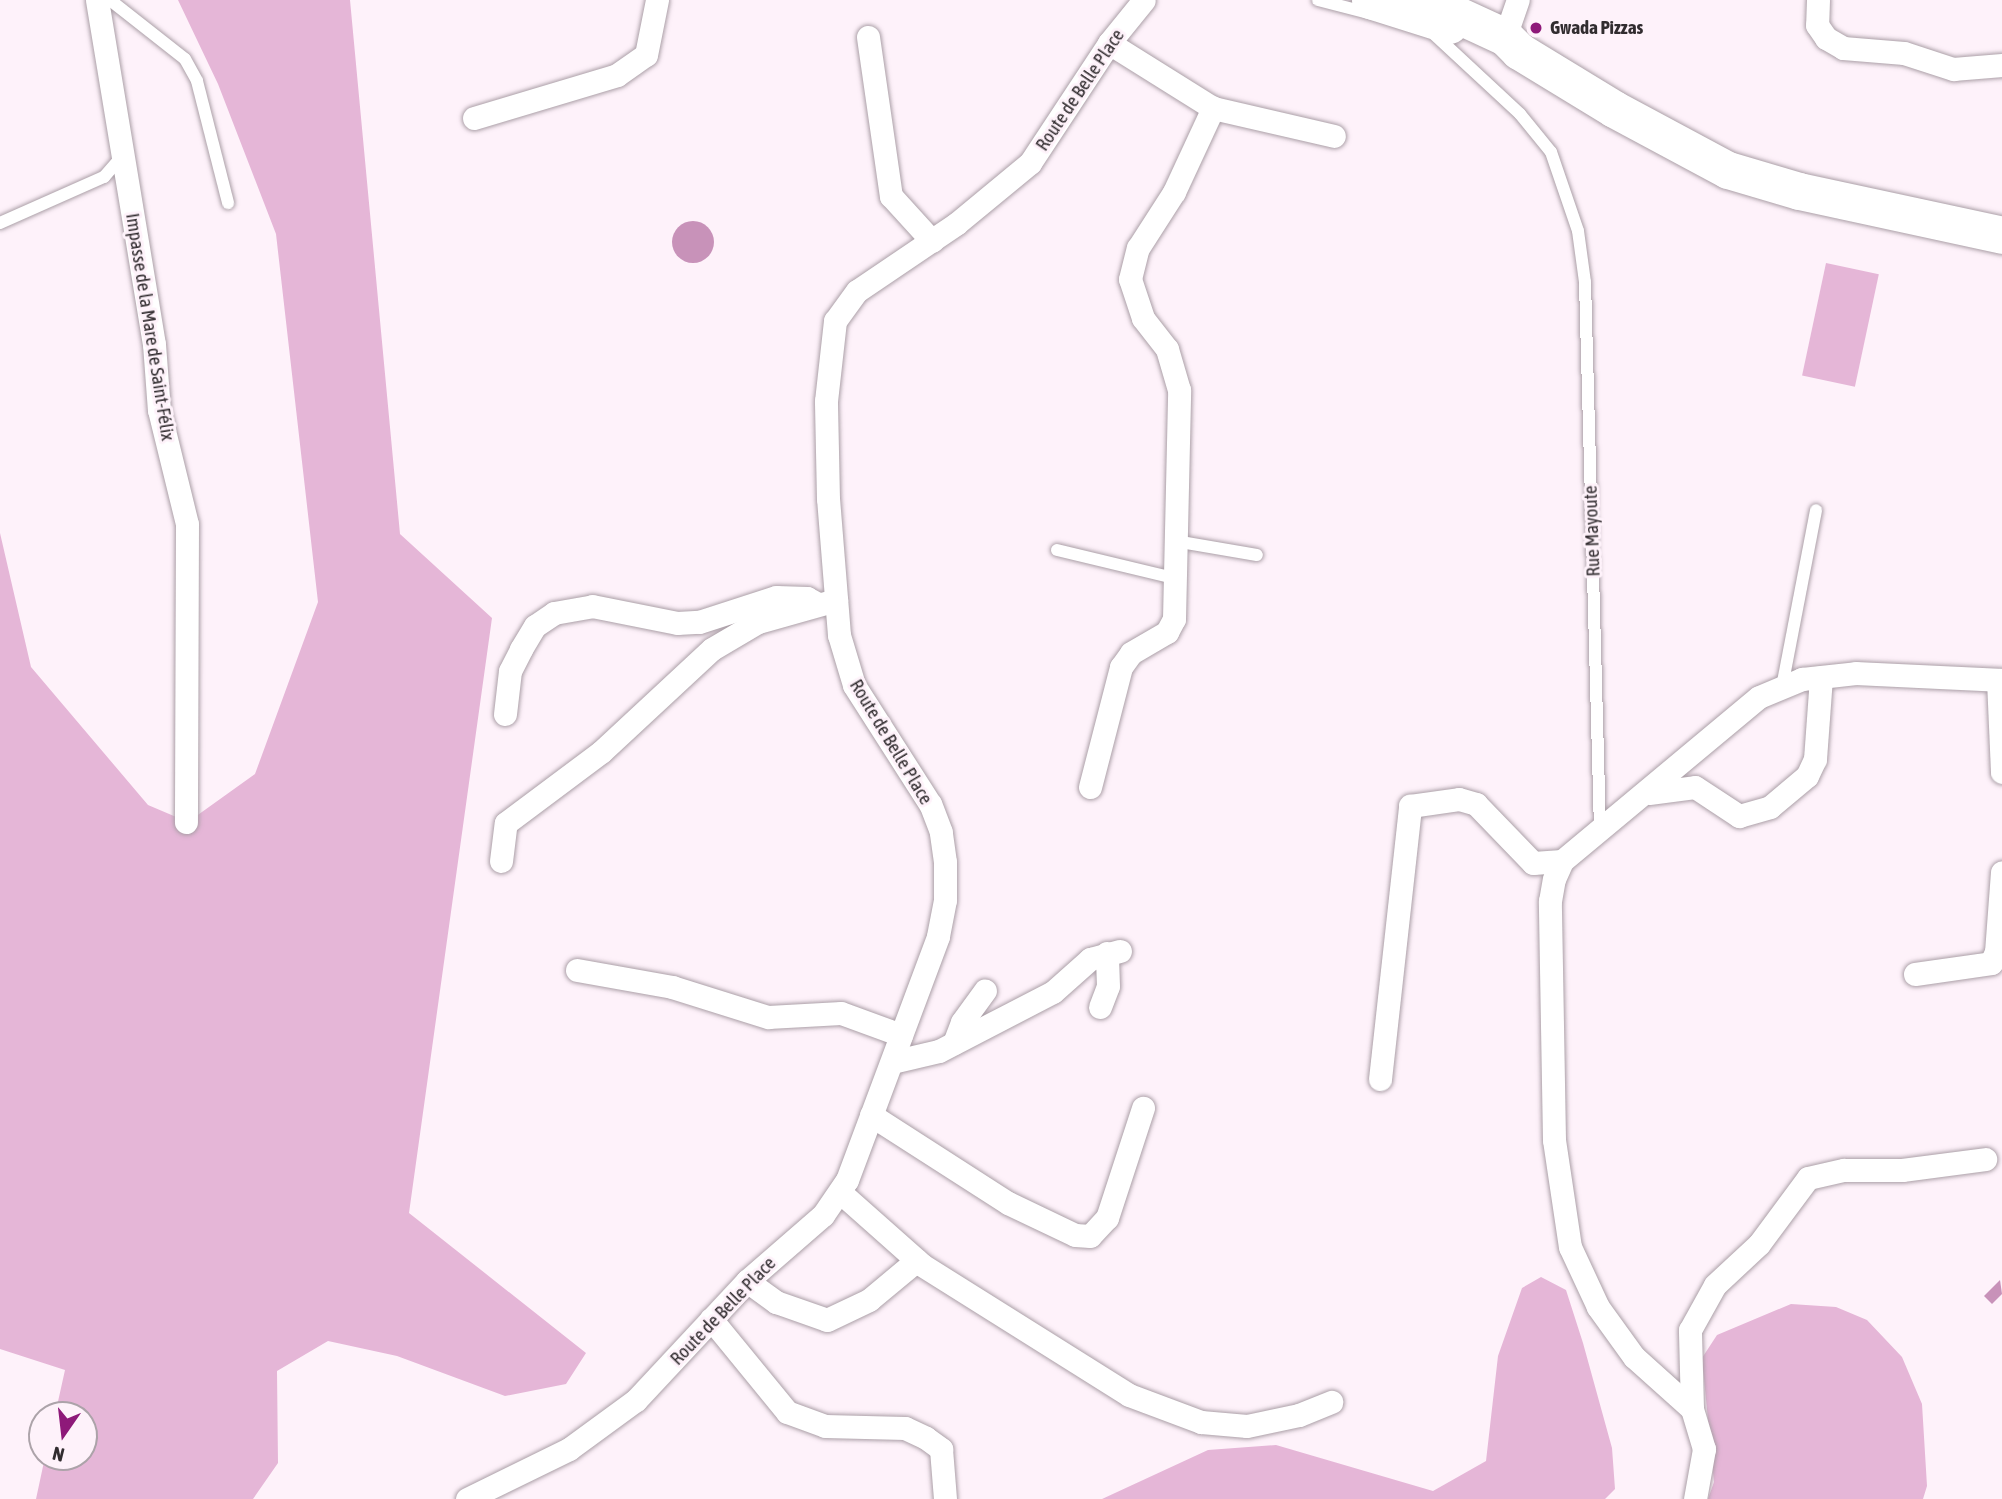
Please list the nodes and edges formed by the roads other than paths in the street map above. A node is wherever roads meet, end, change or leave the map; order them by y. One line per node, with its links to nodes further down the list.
1 (97, 0): 17 (street, Impasse de la Mare de Saint-Félix)
2 (110, 0): 18 (lane)
3 (657, 0): 15 (street)
4 (1144, 0): 11 (street, Route de Belle Place)
5 (1318, 0): 36 (lane, Rue Mayoute)
6 (1370, 0): 12 (main road)
7 (1425, 0): 12 (main road)
8 (1518, 0): 12 (street)
9 (1815, 3): 13 (street)
10 (867, 37): 21 (street)
11 (1109, 43): 14 (street); 21 (street, Route de Belle Place)
12 (1512, 44): 20 (main road)
13 (2002, 65)
14 (1213, 108): 16 (street); 23 (street)
15 (474, 118)
16 (1334, 135)
17 (124, 154): 19 (lane); 35 (street, Impasse de la Mare de Saint-Félix)
18 (228, 203)
19 (0, 223)
20 (2002, 235)
21 (932, 241): 27 (street, Route de Belle Place)
22 (1816, 510): 30 (lane)
23 (1175, 541): 25 (lane); 26 (street)
24 (1057, 550): 26 (lane)
25 (1257, 555)
26 (1174, 578): 33 (street)
27 (827, 602): 31 (street); 37 (street); 44 (street, Route de Belle Place)
28 (1821, 677): 29 (street); 30 (street); 34 (street)
29 (2000, 680): 32 (street)
30 (1782, 687): 34 (street)
31 (505, 714)
32 (2002, 772)
33 (1090, 787)
34 (1644, 794): 36 (street)
35 (186, 822)
36 (1600, 831): 38 (street)
37 (501, 861)
38 (1562, 861): 47 (street); 56 (street)
39 (2002, 872): 41 (street)
40 (577, 970): 44 (street)
41 (1915, 974)
42 (985, 990): 45 (street)
43 (1100, 1007): 45 (street)
44 (901, 1035): 46 (street, Route de Belle Place)
45 (954, 1043): 46 (street)
46 (892, 1062): 49 (street, Route de Belle Place)
47 (1380, 1079)
48 (1143, 1108): 49 (street)
49 (871, 1115): 51 (street, Route de Belle Place)
50 (1985, 1159): 56 (street)
51 (841, 1193): 52 (street); 53 (street, Route de Belle Place)
52 (916, 1260): 53 (street); 55 (street)
53 (747, 1281): 54 (street, Route de Belle Place)
54 (711, 1319): 57 (street, Route de Belle Place); 58 (street)
55 (1332, 1402)
56 (1692, 1409): 59 (street)
57 (467, 1499)
58 (945, 1499)
59 (1695, 1499)

